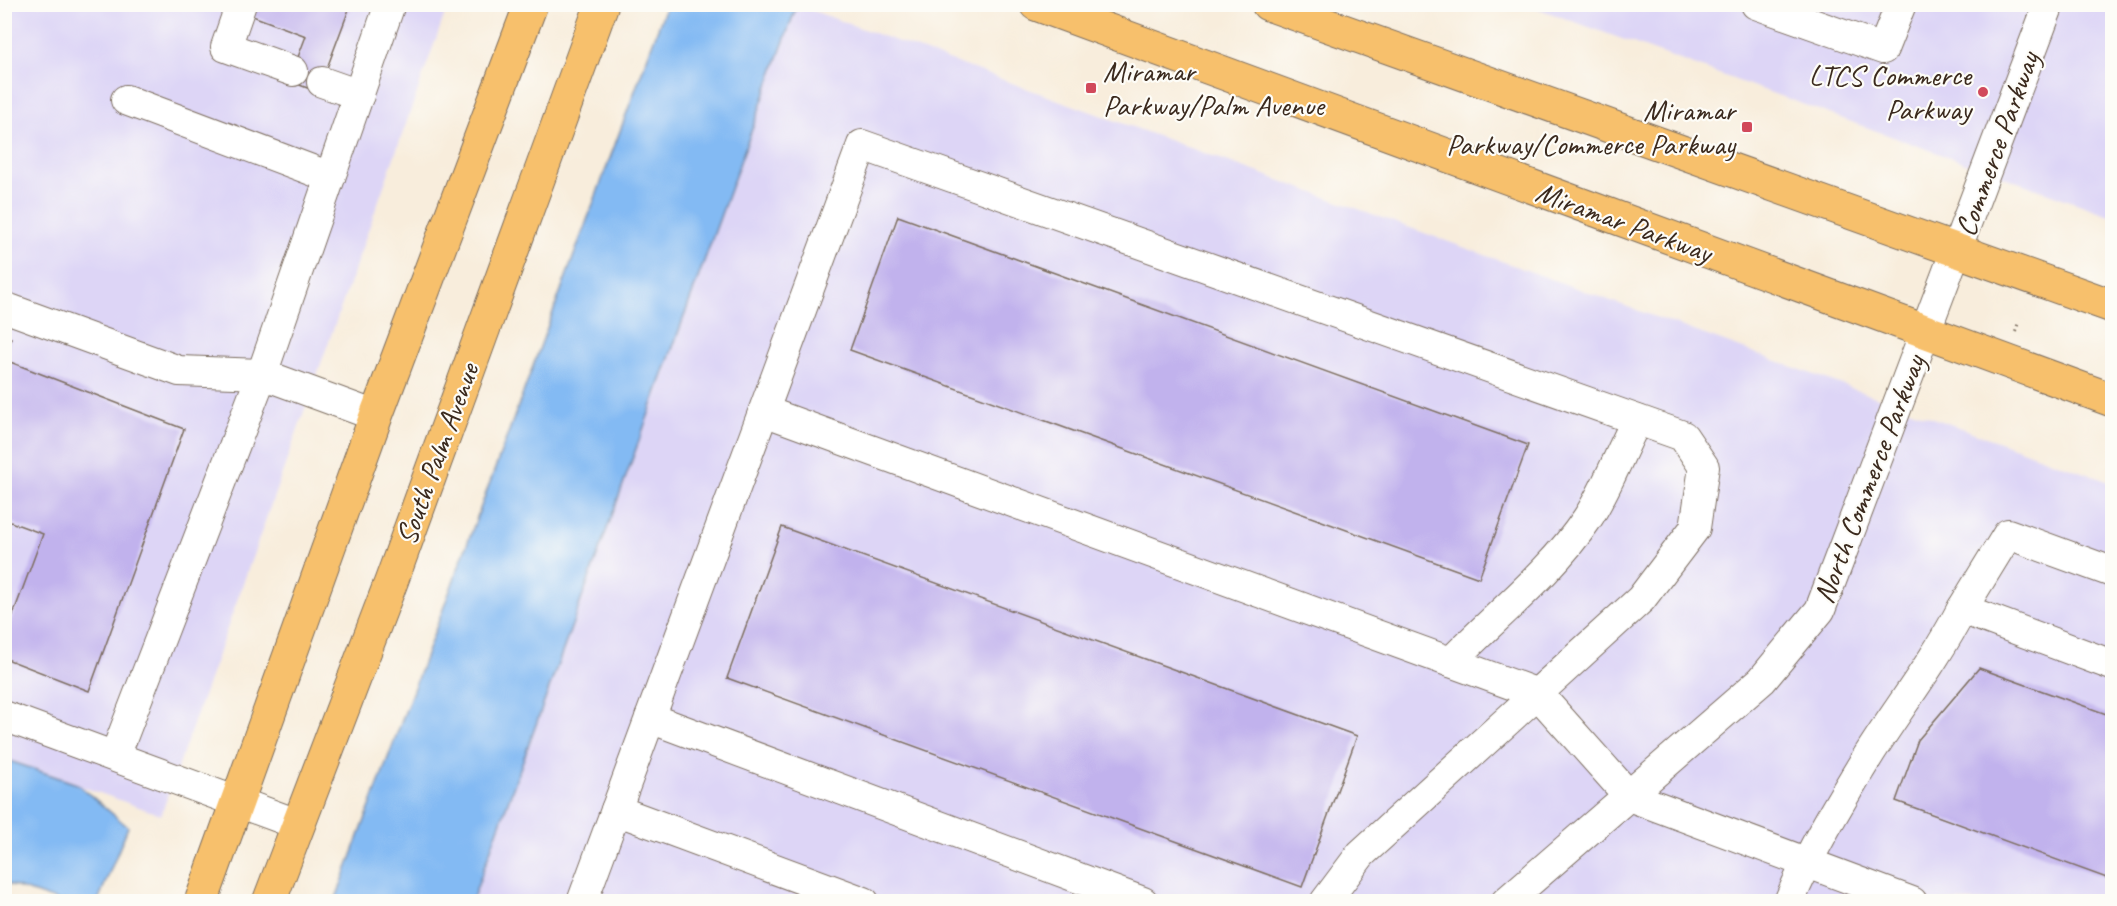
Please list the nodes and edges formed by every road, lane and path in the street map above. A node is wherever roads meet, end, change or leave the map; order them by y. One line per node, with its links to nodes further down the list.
1 (241, 4): 10 (street)
2 (390, 4): 12 (street)
3 (531, 4): 22 (main road)
4 (602, 4): 35 (main road, South Palm Avenue)
5 (1036, 4): 18 (main road, Miramar Parkway)
6 (1268, 4): 15 (main road)
7 (1756, 4): 8 (street)
8 (1901, 4)
9 (2049, 4): 15 (street, Commerce Parkway)
10 (293, 71)
11 (322, 81): 12 (street)
12 (359, 95): 14 (street)
13 (126, 100): 14 (street)
14 (330, 177): 19 (street)
15 (1958, 250): 16 (main road); 18 (street, North Commerce Parkway)
16 (2112, 306)
17 (4, 307): 19 (street)
18 (1926, 332): 20 (main road, Miramar Parkway); 32 (street, North Commerce Parkway)
19 (262, 374): 22 (street); 31 (street)
20 (2112, 400)
21 (764, 411): 23 (street); 26 (street); 30 (street)
22 (376, 416): 33 (main road)
23 (1636, 420): 26 (street); 28 (street)
24 (2112, 572): 25 (street)
25 (1962, 609): 27 (street); 36 (street)
26 (1451, 663): 28 (street)
27 (2112, 665)
28 (1538, 694): 32 (street); 42 (street)
29 (4, 717): 31 (street)
30 (650, 718): 34 (street); 41 (street)
31 (115, 756): 33 (street)
32 (1629, 796): 36 (street); 43 (street, North Commerce Parkway)
33 (238, 802): 35 (street); 38 (main road)
34 (616, 810): 37 (street); 40 (street)
35 (297, 824): 39 (main road, South Palm Avenue)
36 (1806, 862): 44 (street); 45 (street)
37 (589, 900)
38 (201, 902)
39 (268, 902)
40 (864, 902)
41 (1143, 902)
42 (1325, 902)
43 (1506, 902)
44 (1789, 902)
45 (1912, 902)

